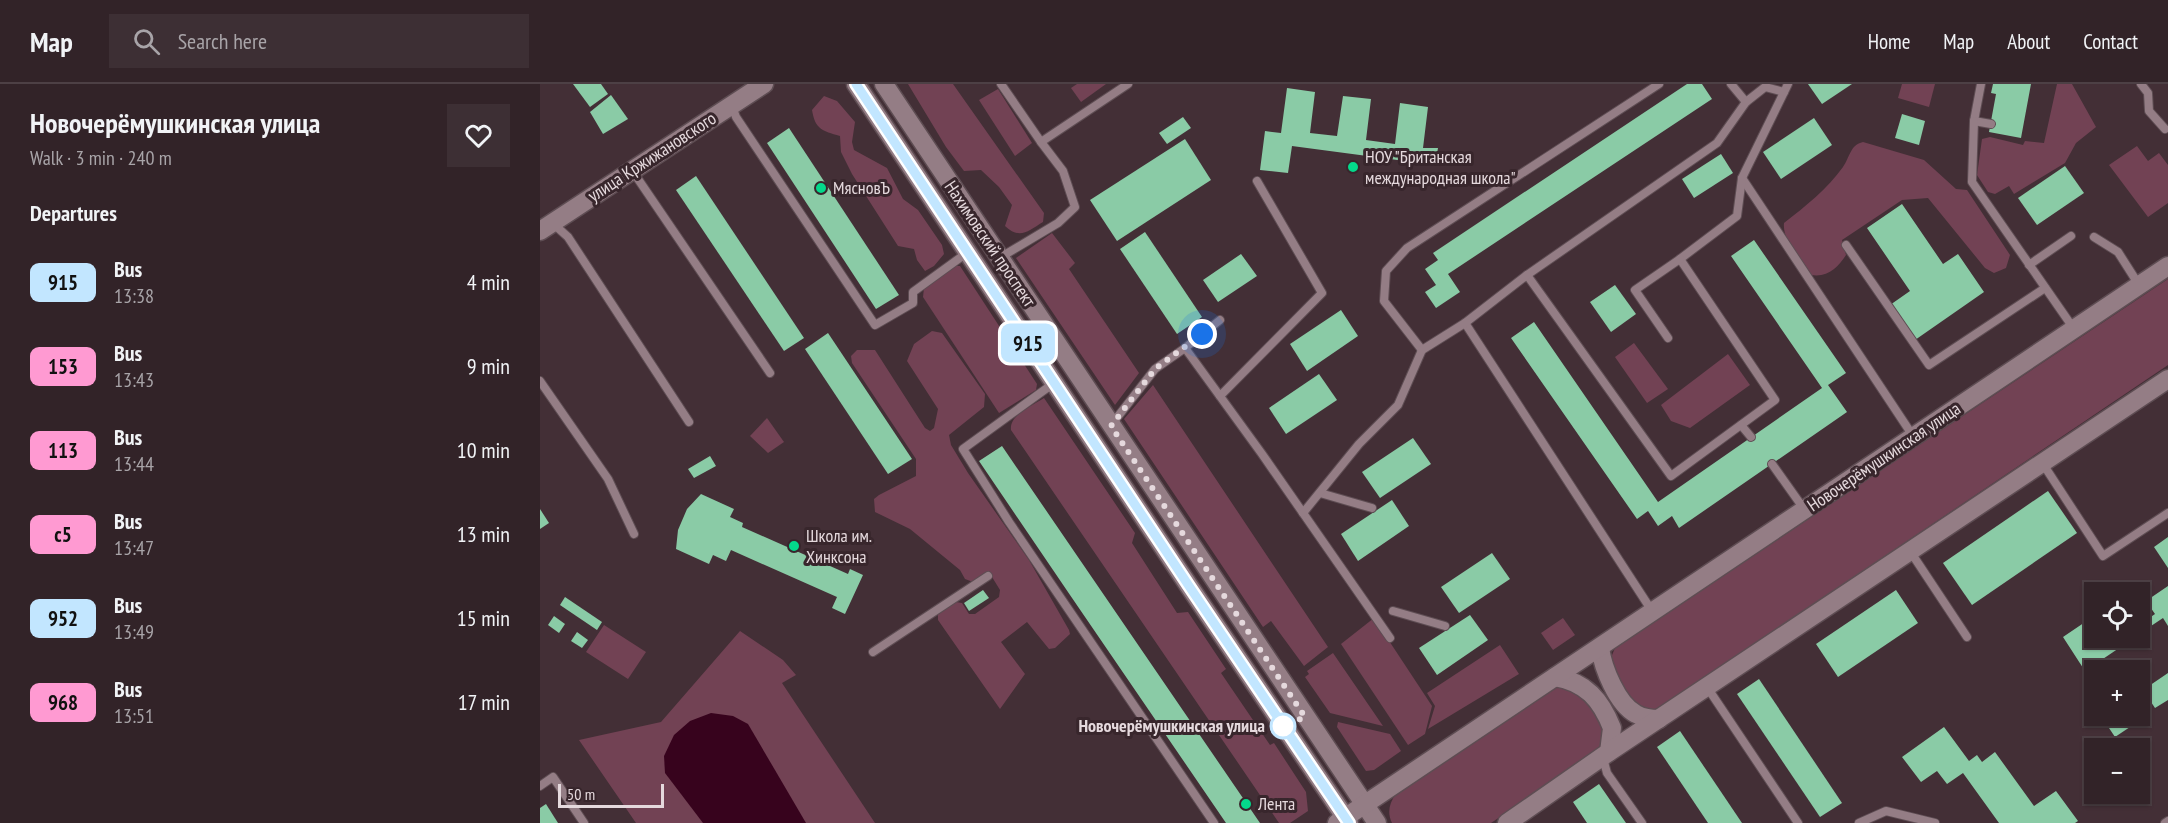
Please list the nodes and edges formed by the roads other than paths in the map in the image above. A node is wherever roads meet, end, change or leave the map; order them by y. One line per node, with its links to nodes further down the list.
1 (764, 84): 12 (street, улица Кржижановского)
2 (856, 84): 24 (street, Нахимовский проспект)
3 (884, 84): 25 (street, Нахимовский проспект)
4 (1001, 84): 16 (lane)
5 (1128, 84): 16 (lane)
6 (1659, 84): 37 (lane)
7 (1731, 84): 11 (lane)
8 (1981, 84): 13 (lane)
9 (2141, 84): 15 (lane)
10 (1786, 88): 11 (lane); 18 (lane)
11 (1746, 102): 29 (lane)
12 (732, 105): 17 (street, улица Кржижановского); 24 (lane)
13 (1974, 121): 14 (lane); 27 (lane)
14 (1991, 124)
15 (2167, 130)
16 (1041, 142): 25 (lane)
17 (635, 168): 20 (street, улица Кржижановского); 38 (lane)
18 (1742, 178): 26 (lane); 47 (lane)
19 (1257, 181): 42 (lane)
20 (547, 226): 43 (lane)
21 (2071, 236): 27 (lane)
22 (2094, 237): 30 (lane)
23 (1846, 246): 31 (lane)
24 (968, 252): 41 (street, Нахимовский проспект)
25 (999, 258): 45 (street, Нахимовский проспект)
26 (1680, 259): 35 (lane); 44 (lane)
27 (2029, 265): 31 (lane)
28 (2168, 266): 30 (street, Новочерёмушкинская улица)
29 (1527, 275): 33 (lane); 44 (lane)
30 (2139, 285): 34 (street, Новочерёмушкинская улица)
31 (2045, 288): 34 (lane)
32 (1220, 320): 36 (lane)
33 (1465, 323): 37 (lane); 59 (lane)
34 (2073, 329): 47 (street, Новочерёмушкинская улица)
35 (1668, 338)
36 (1185, 348): 42 (lane); 45 (lane)
37 (1422, 350): 50 (lane)
38 (770, 373)
39 (2168, 379): 48 (street)
40 (540, 381): 55 (lane)
41 (1054, 382): 71 (street, Нахимовский проспект); 73 (lane)
42 (1220, 396): 53 (lane)
43 (689, 422)
44 (1741, 425): 46 (lane)
45 (1111, 426): 70 (street, Нахимовский проспект)
46 (1751, 437)
47 (1914, 437): 52 (street, Новочерёмушкинская улица)
48 (2042, 463): 54 (lane); 56 (street)
49 (1772, 464): 52 (lane)
50 (1320, 493): 51 (lane); 53 (lane)
51 (1372, 508)
52 (1805, 510): 59 (street, Новочерёмушкинская улица)
53 (1304, 513): 62 (lane)
54 (2168, 513)
55 (634, 534)
56 (1910, 551): 61 (lane); 66 (street)
57 (988, 576): 64 (lane)
58 (1393, 611): 60 (lane)
59 (1653, 612): 63 (street, Новочерёмушкинская улица)
60 (1445, 626)
61 (1967, 637)
62 (1390, 638)
63 (1600, 648): 65 (street, Новочерёмушкинская улица); 67 (street)
64 (873, 652)
65 (1555, 677): 68 (street); 70 (street, Новочерёмушкинская улица)
66 (1707, 687): 67 (street); 77 (lane)
67 (1659, 719): 68 (street)
68 (1606, 754): 75 (street); 76 (lane)
69 (540, 786): 72 (lane)
70 (1365, 805): 71 (street, Новочерёмушкинская улица); 74 (street, Нахимовский проспект)
71 (1344, 821)
72 (584, 823)
73 (1214, 823)
74 (1377, 823)
75 (1507, 823)
76 (1642, 823)
77 (1798, 823)
78 (1859, 823): 79 (lane)
79 (1935, 823)

